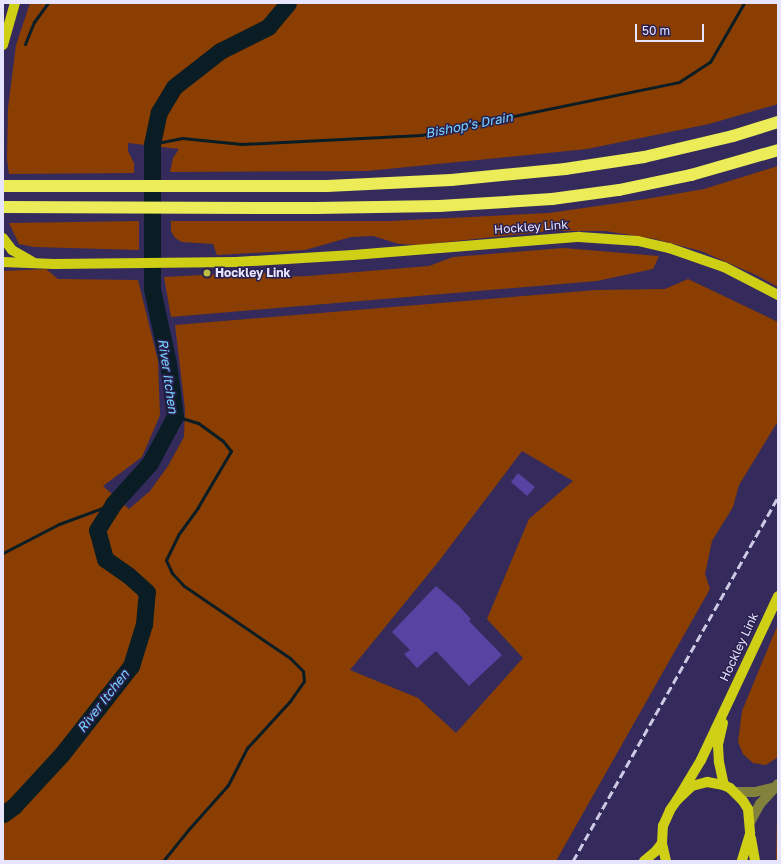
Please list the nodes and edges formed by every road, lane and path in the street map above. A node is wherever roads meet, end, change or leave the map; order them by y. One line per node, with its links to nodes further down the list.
1 (15, 3): 2 (main road)
2 (3, 45)
3 (778, 122): 5 (highway)
4 (778, 150): 6 (highway)
5 (8, 186)
6 (7, 207)
7 (3, 238): 9 (main road)
8 (3, 262): 9 (main road, Hockley Link)
9 (35, 263): 10 (main road, Hockley Link)
10 (778, 295)
11 (778, 596): 12 (main road, Hockley Link)
12 (726, 710): 13 (main road, Hockley Link); 16 (main road, Hockley Link)
13 (724, 785): 15 (main road); 16 (main road)
14 (776, 786): 15 (street); 17 (street)
15 (736, 792): 17 (main road)
16 (677, 800): 19 (main road, Hockley Link)
17 (750, 822): 18 (main road)
18 (750, 834): 22 (main road); 23 (main road)
19 (662, 843): 20 (main road); 21 (main road, Hockley Link)
20 (644, 861)
21 (666, 861)
22 (742, 861)
23 (755, 861)

